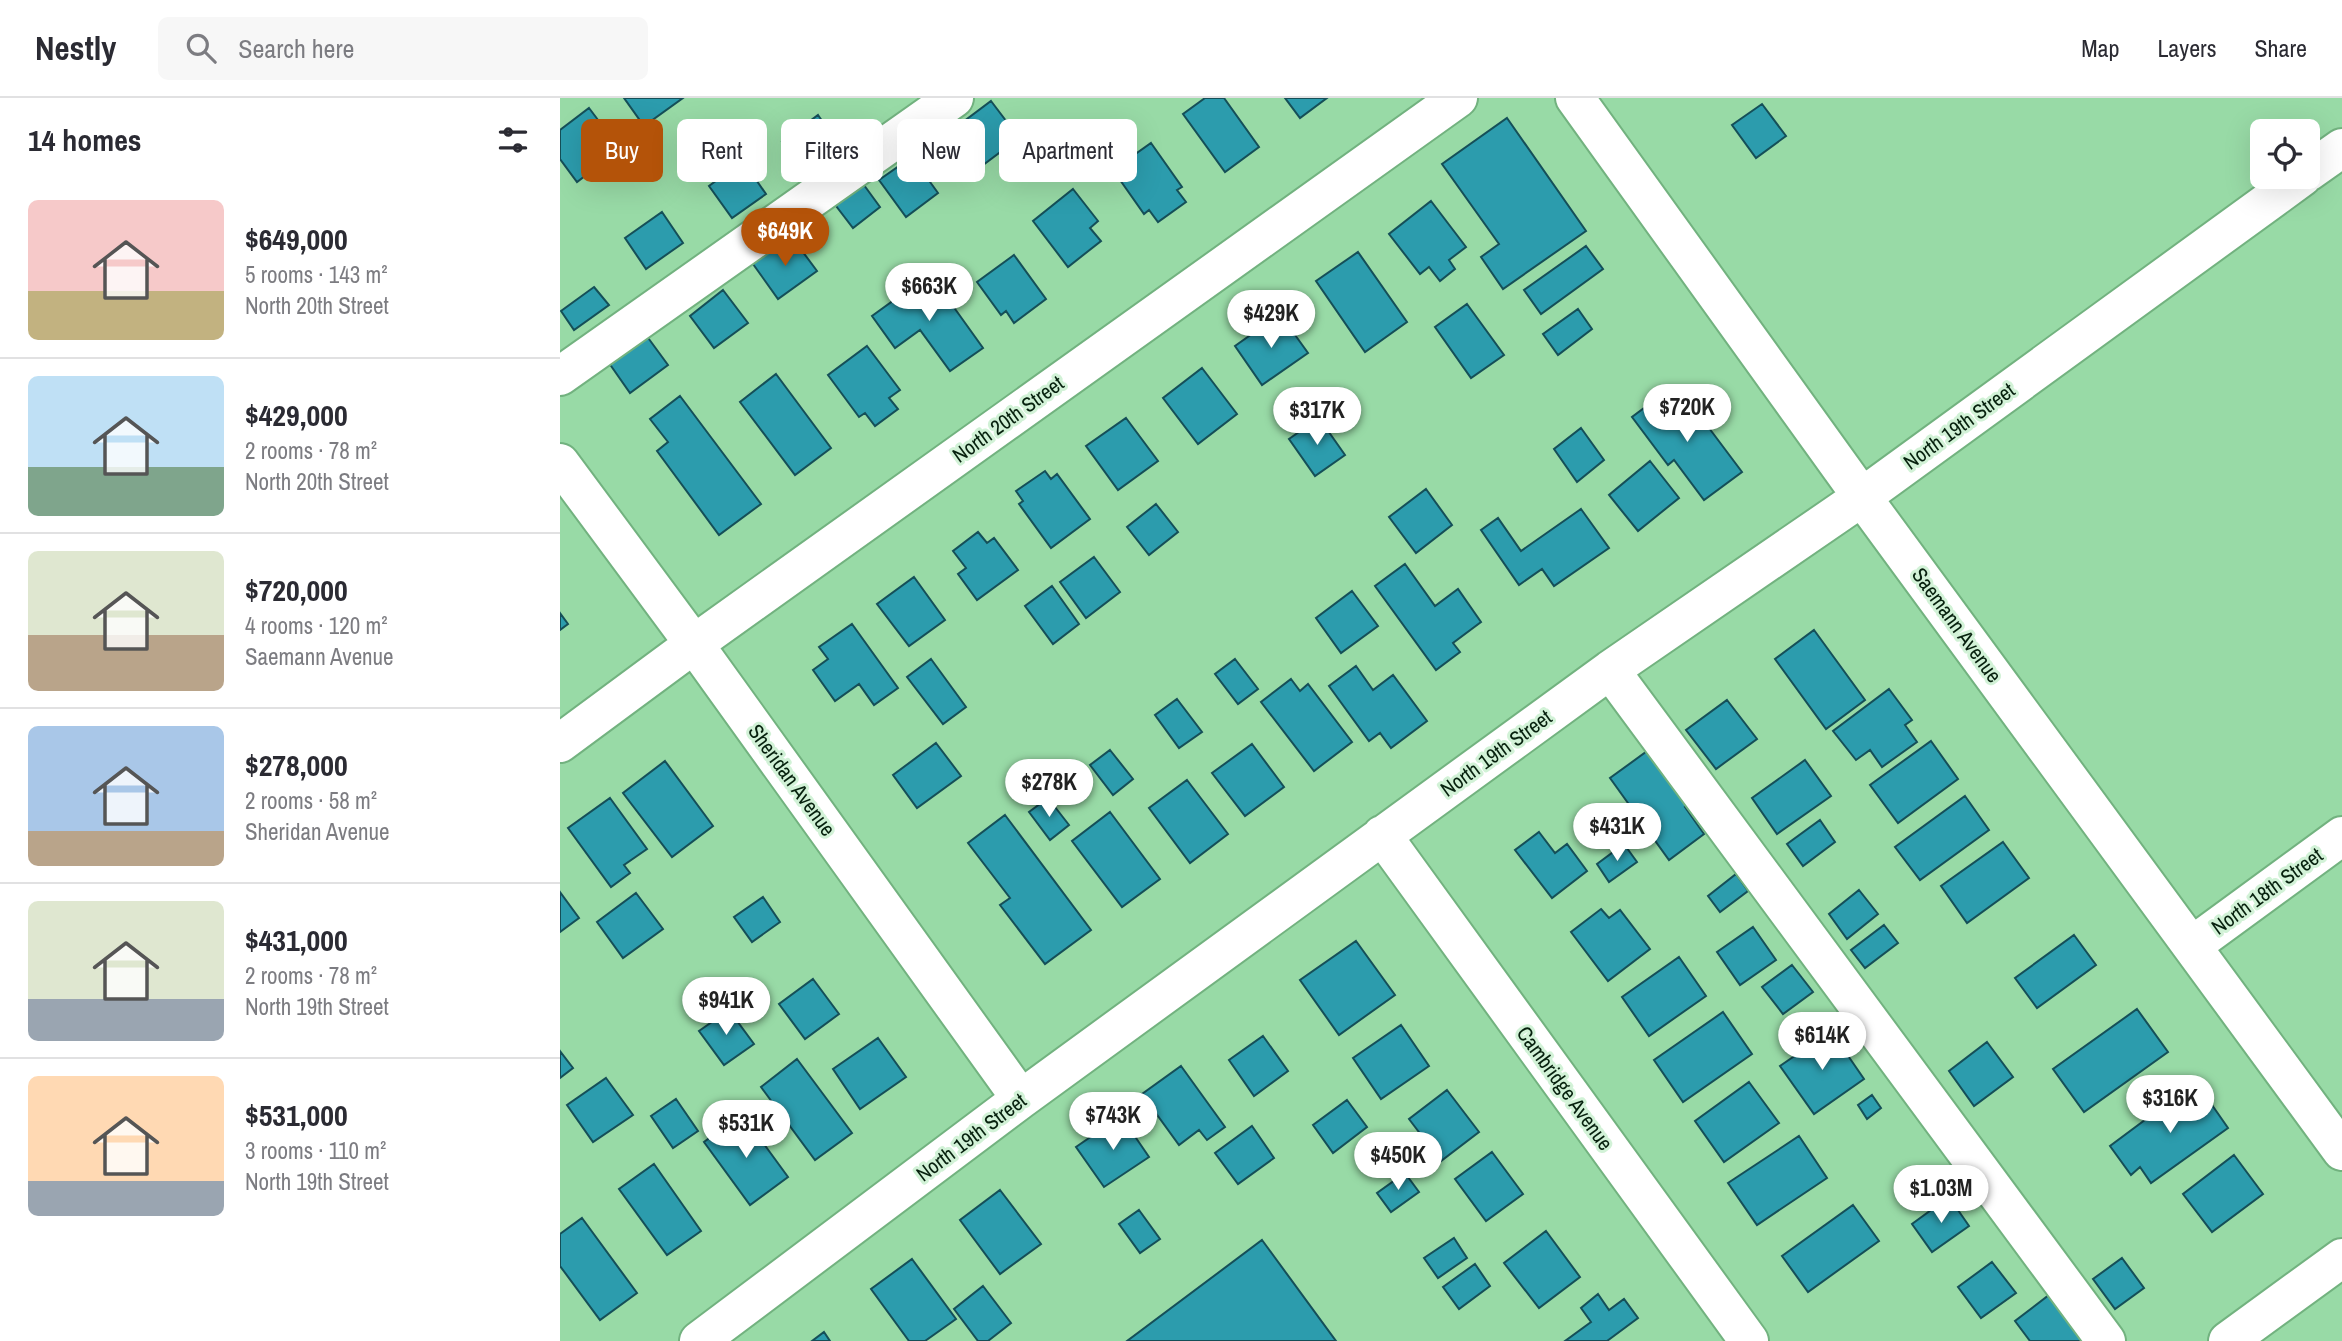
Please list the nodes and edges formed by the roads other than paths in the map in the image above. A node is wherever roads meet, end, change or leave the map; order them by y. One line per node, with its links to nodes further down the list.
1 (954, 98): 7 (street)
2 (1458, 98): 10 (street, North 20th Street)
3 (1575, 98): 9 (street, Saemann Avenue)
4 (2342, 148): 5 (street)
5 (2320, 164)
6 (2285, 189): 9 (street, North 19th Street)
7 (560, 376)
8 (560, 463): 10 (street, Sheridan Avenue)
9 (1862, 496): 11 (street, North 19th Street); 15 (street, Saemann Avenue)
10 (694, 644): 12 (street, North 20th Street); 16 (street, Sheridan Avenue)
11 (1610, 670): 13 (street, North 19th Street); 21 (street)
12 (560, 743)
13 (1382, 835): 16 (street, North 19th Street); 20 (street, Cambridge Avenue)
14 (2342, 836): 15 (street, North 18th Street)
15 (2193, 945): 17 (street, Saemann Avenue)
16 (1021, 1099): 19 (street, North 19th Street)
17 (2342, 1151)
18 (2342, 1258): 22 (street)
19 (699, 1341)
20 (1749, 1341)
21 (2106, 1341)
22 (2228, 1341)

